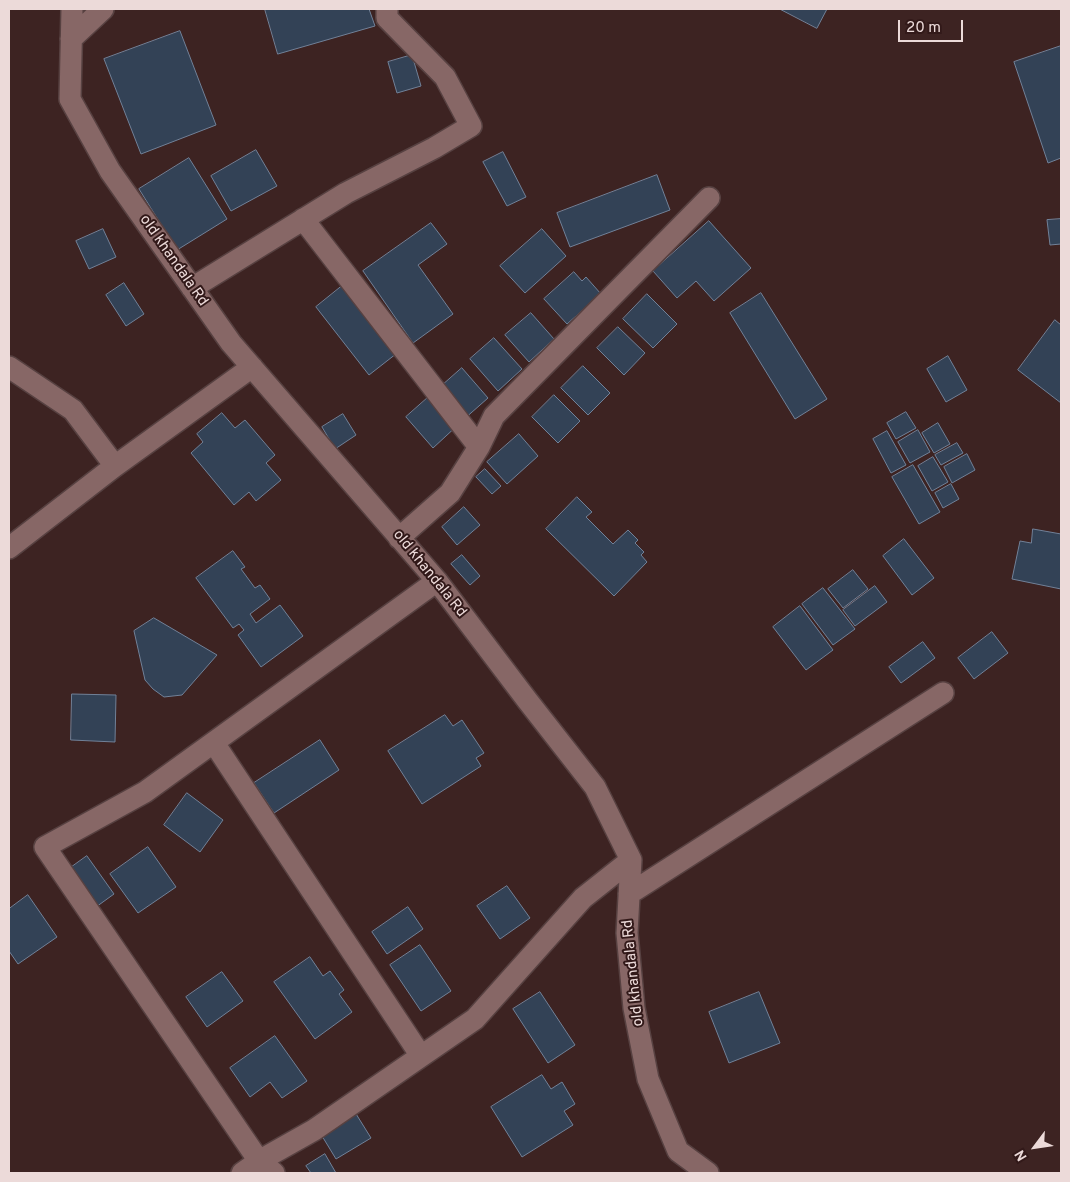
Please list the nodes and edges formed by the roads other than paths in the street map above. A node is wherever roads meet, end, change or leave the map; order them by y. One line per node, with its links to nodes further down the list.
1 (72, 9): 4 (street, old khandala Rd)
2 (103, 9): 4 (street)
3 (388, 9): 6 (street)
4 (71, 39): 7 (street, old khandala Rd)
5 (709, 198): 10 (street)
6 (303, 219): 7 (street); 10 (street)
7 (192, 288): 9 (street, old khandala Rd)
8 (9, 367): 11 (street)
9 (252, 367): 11 (street); 12 (street, old khandala Rd)
10 (479, 447): 12 (street)
11 (115, 466): 13 (street)
12 (400, 538): 14 (street, old khandala Rd)
13 (9, 548)
14 (438, 581): 16 (street); 17 (street, old khandala Rd)
15 (943, 693): 18 (street)
16 (214, 743): 19 (street); 20 (street)
17 (631, 860): 18 (street, old khandala Rd); 19 (street)
18 (629, 894): 22 (street, old khandala Rd)
19 (421, 1056): 20 (street)
20 (267, 1167): 21 (street)
21 (242, 1173)
22 (708, 1173)

